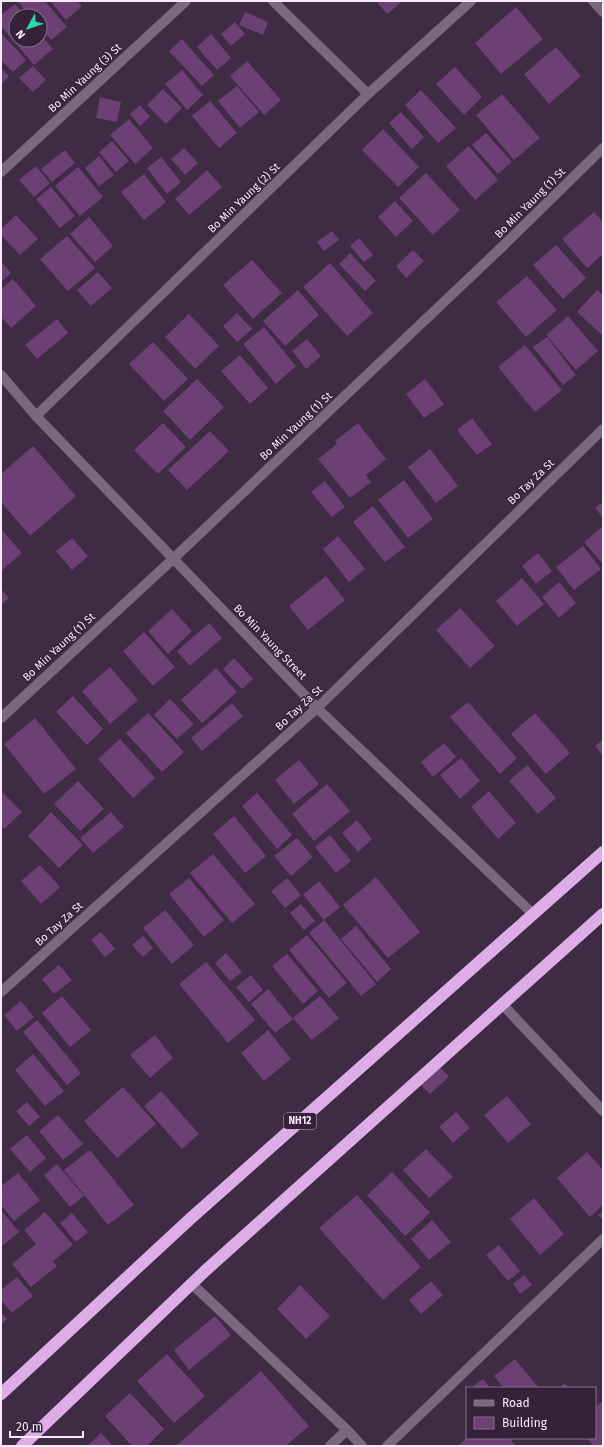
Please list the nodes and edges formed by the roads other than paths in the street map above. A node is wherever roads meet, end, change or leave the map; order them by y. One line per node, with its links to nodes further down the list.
1 (186, 1): 8 (street, Bo Min Yaung (3) St)
2 (273, 1): 6 (street)
3 (471, 1): 6 (street, Bo Min Yaung (2) St)
4 (593, 1): 5 (street)
5 (603, 12)
6 (368, 94): 10 (street, Bo Min Yaung (2) St)
7 (603, 148): 12 (street, Bo Min Yaung (1) St)
8 (1, 172)
9 (1, 375): 10 (street, Bo Min Yaung Street)
10 (36, 416): 12 (street, Bo Min Yaung Street)
11 (603, 429): 13 (street, Bo Tay Za St)
12 (173, 559): 13 (street, Bo Min Yaung Street); 14 (street, Bo Min Yaung (1) St)
13 (317, 708): 16 (street, Bo Min Yaung Street); 18 (street, Bo Tay Za St)
14 (1, 718)
15 (603, 852): 16 (highway, NH12)
16 (533, 914): 23 (highway, NH12)
17 (603, 914): 19 (highway)
18 (1, 992)
19 (502, 1004): 20 (street); 22 (highway)
20 (603, 1111)
21 (603, 1239): 28 (street)
22 (192, 1284): 24 (street); 25 (highway)
23 (1, 1394)
24 (347, 1430): 26 (street); 27 (street)
25 (22, 1446)
26 (330, 1446)
27 (362, 1446)
28 (387, 1446)

